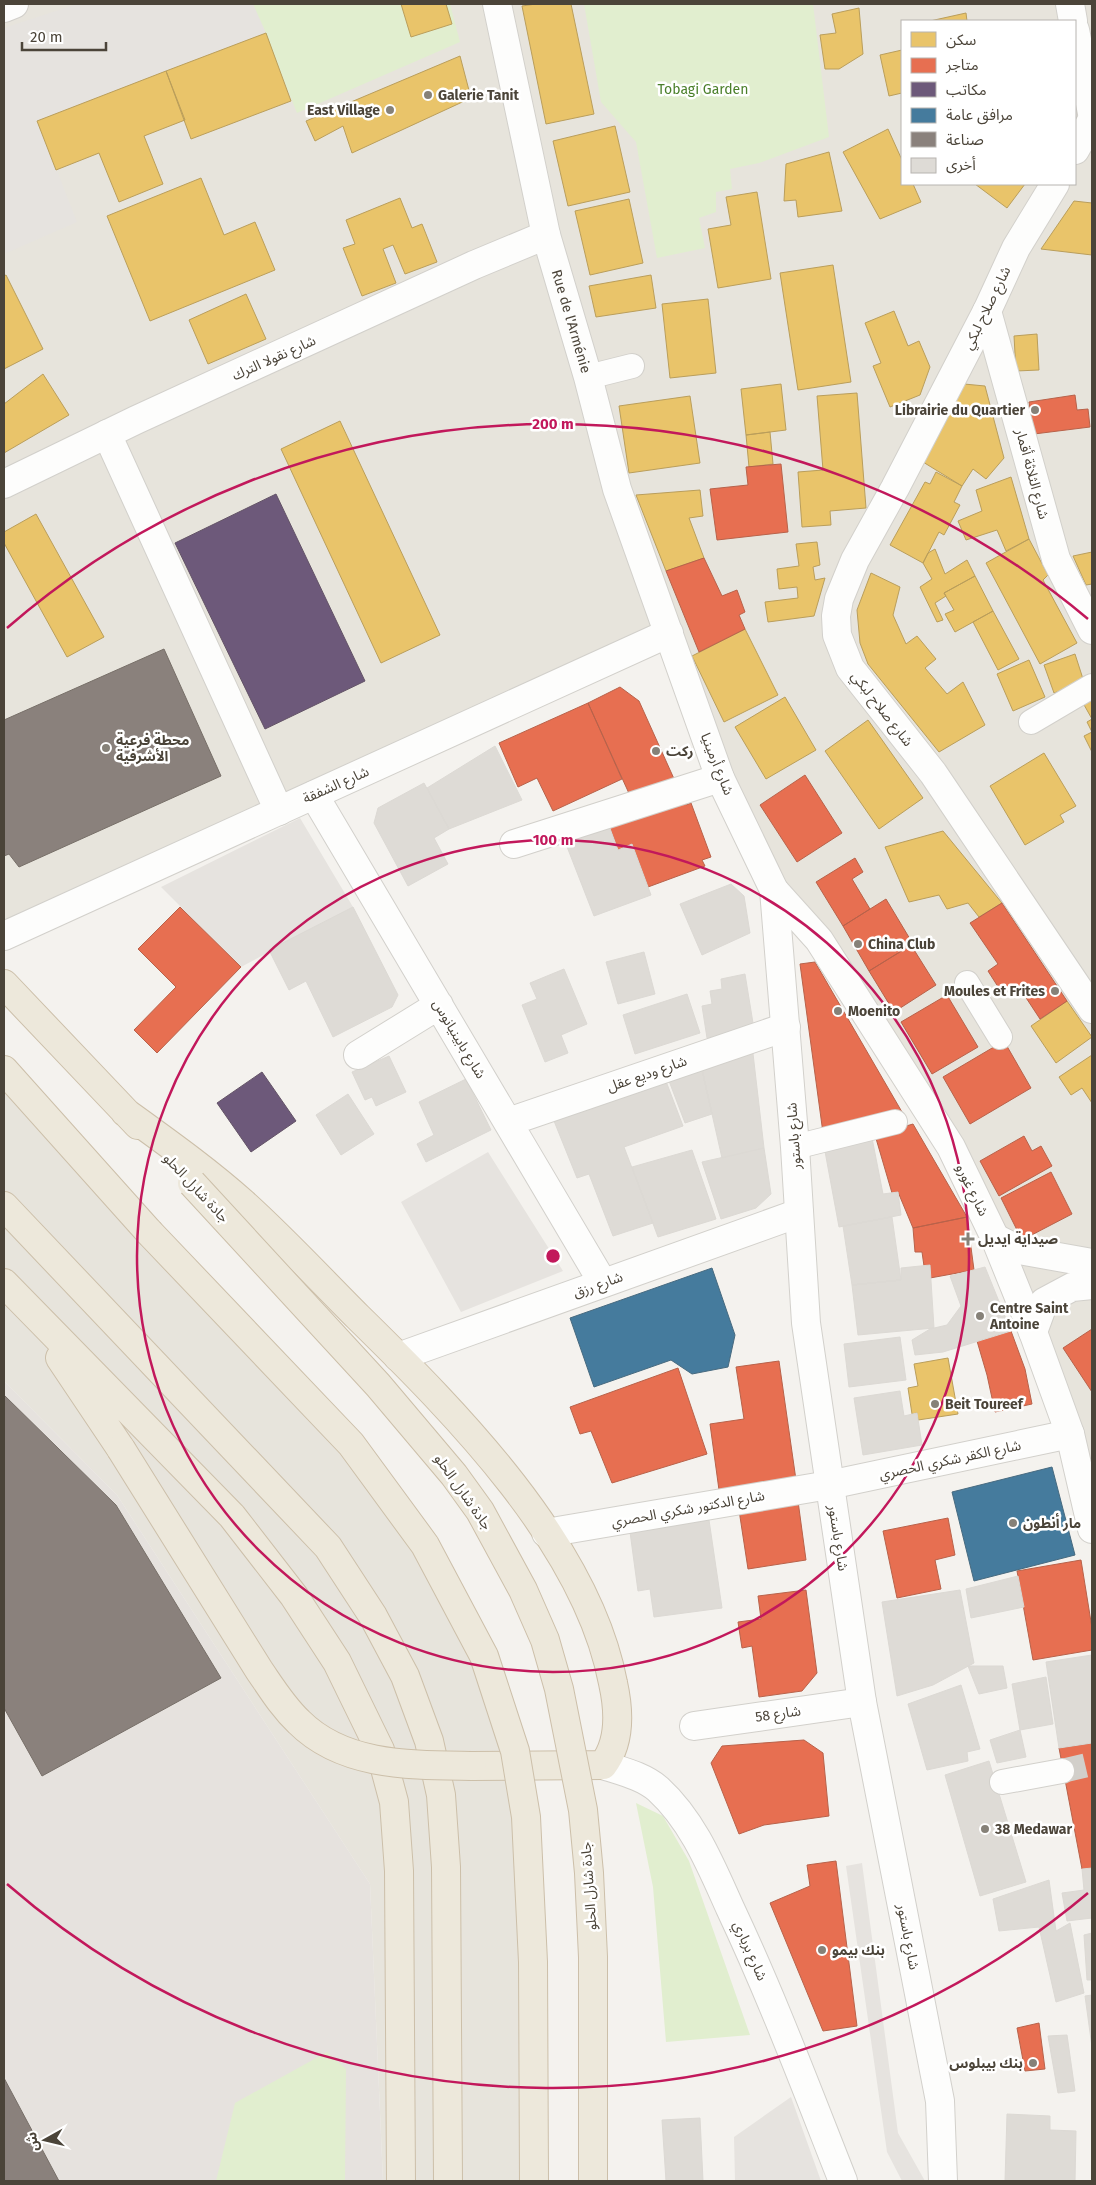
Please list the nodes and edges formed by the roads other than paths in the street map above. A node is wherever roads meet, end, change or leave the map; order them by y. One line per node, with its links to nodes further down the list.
1 (14, 4): 4 (street)
2 (497, 4): 11 (street, Rue de l'Arménie)
3 (1070, 4): 5 (street)
4 (4, 8)
5 (1073, 20)
6 (1076, 35): 7 (street)
7 (1092, 112)
8 (1092, 120): 9 (street)
9 (1076, 148)
10 (1053, 185): 12 (street, شارع صلاح لبكي)
11 (546, 236): 14 (street, Rue de l'Arménie); 15 (street, شارع نقولا الترك)
12 (987, 311): 17 (street, شارع الثلاثة أقمار); 32 (street, شارع صلاح لبكي)
13 (632, 366): 14 (street)
14 (588, 377): 18 (street, Rue de l'Arménie)
15 (106, 434): 16 (street, شارع نقولا الترك); 23 (street)
16 (4, 484)
17 (1092, 630)
18 (669, 633): 21 (street, شارع أرمينيا); 22 (street, شارع الشفقة)
19 (1092, 686): 20 (street)
20 (1031, 722)
21 (720, 778): 24 (street); 25 (street, شارع أرمينيا)
22 (314, 795): 23 (street, شارع الشفقة); 31 (street, شارع بابينيانوس)
23 (279, 810): 26 (street, شارع الشفقة)
24 (514, 844)
25 (774, 890): 27 (street, شارع غورو); 28 (street, شارع باستور)
26 (4, 936)
27 (819, 940): 28 (street); 43 (street, شارع غورو)
28 (781, 953): 33 (street, شارع باستور)
29 (967, 983): 34 (street)
30 (4, 984): 37 (highway, جادة شارل الحلو)
31 (439, 1005): 35 (street); 38 (street, شارع بابينيانوس)
32 (1092, 1009)
33 (786, 1027): 38 (street, شارع وديع عقل); 40 (street, شارع باستور)
34 (1000, 1037)
35 (358, 1055)
36 (4, 1070): 61 (highway, bridge)
37 (125, 1112): 49 (highway); 62 (highway, جادة شارل الحلو, bridge)
38 (508, 1122): 45 (street, شارع بابينيانوس)
39 (895, 1122): 40 (street)
40 (795, 1147): 42 (street, شارع باستور)
41 (4, 1206): 60 (highway)
42 (799, 1212): 45 (street, شارع رزق); 51 (street, شارع باستور)
43 (995, 1238): 44 (street); 48 (street, شارع غورو)
44 (1092, 1264)
45 (603, 1283): 49 (street, شارع رزق)
46 (1092, 1285): 48 (street)
47 (12, 1292): 56 (highway, bridge); 59 (highway)
48 (1033, 1332): 50 (street, شارع غورو)
49 (398, 1357): 53 (highway)
50 (1070, 1434): 51 (street, شارع الکقر شكري الحصري); 52 (street, شارع غورو)
51 (829, 1485): 53 (street, شارع الدكتور شكري الحصري); 54 (street, شارع باستور)
52 (1092, 1529)
53 (546, 1533): 56 (highway)
54 (862, 1702): 55 (street, شارع 58); 64 (street, شارع باستور)
55 (694, 1726)
56 (603, 1765): 63 (street, شارع برباري)
57 (1062, 1771): 58 (street)
58 (1002, 1782)
59 (402, 2181)
60 (448, 2181)
61 (534, 2181)
62 (592, 2181)
63 (843, 2181)
64 (943, 2181)

